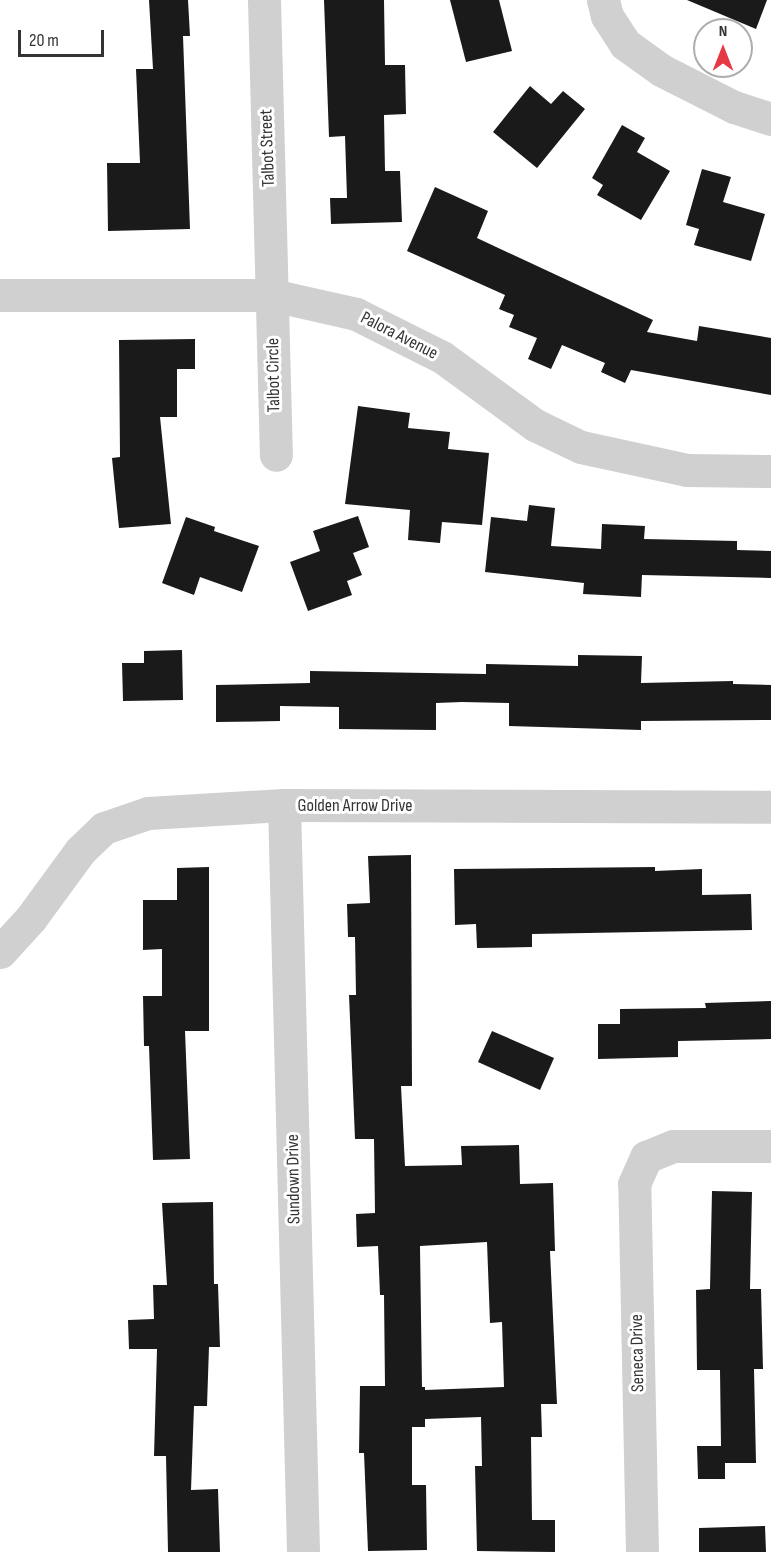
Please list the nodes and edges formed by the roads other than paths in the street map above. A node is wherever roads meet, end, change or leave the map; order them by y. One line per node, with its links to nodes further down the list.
1 (264, 0): 5 (street, Talbot Street)
2 (605, 8): 3 (street)
3 (771, 119)
4 (0, 295): 5 (street, Palora Avenue)
5 (272, 295): 6 (street, Talbot Circle); 7 (street, Palora Avenue)
6 (276, 455)
7 (771, 471)
8 (284, 805): 9 (street, Golden Arrow Drive); 10 (street, Golden Arrow Drive); 12 (street, Sundown Drive)
9 (771, 807)
10 (0, 952)
11 (771, 1146): 13 (street, Seneca Drive)
12 (303, 1552)
13 (642, 1552)

